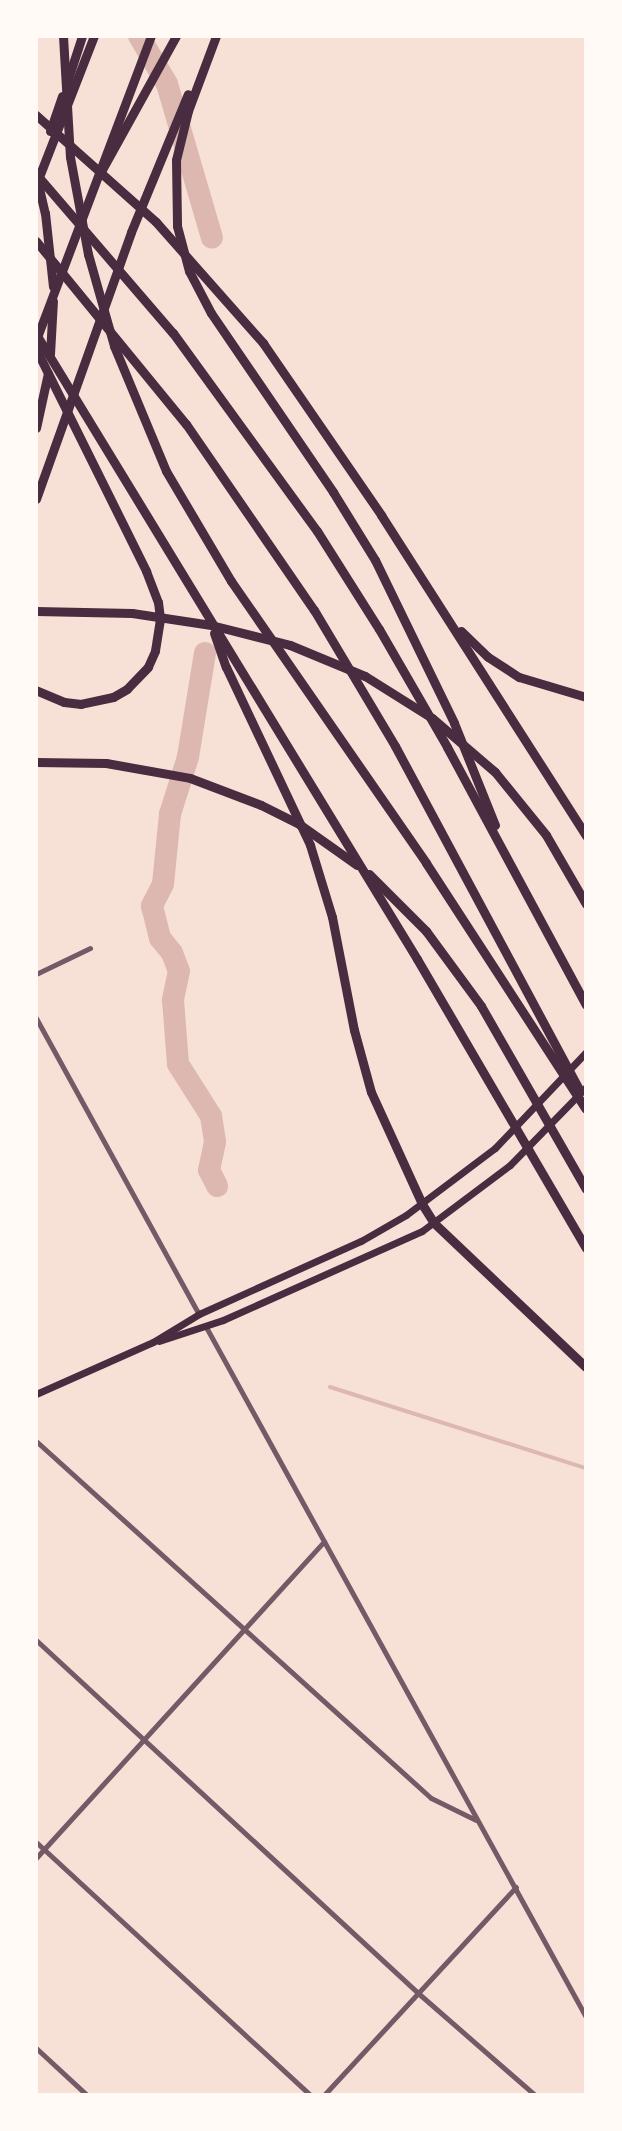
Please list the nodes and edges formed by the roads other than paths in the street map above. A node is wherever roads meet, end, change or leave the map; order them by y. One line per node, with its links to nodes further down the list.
1 (63, 36): 32 (highway)
2 (82, 36): 8 (highway)
3 (94, 36): 9 (highway)
4 (151, 36): 10 (highway)
5 (176, 36): 10 (highway)
6 (216, 36): 15 (highway); 23 (highway)
7 (36, 115): 16 (highway)
8 (36, 174): 14 (highway); 23 (highway)
9 (36, 183)
10 (92, 184): 12 (highway)
11 (36, 241): 31 (highway)
12 (36, 337): 18 (highway)
13 (36, 349): 19 (highway)
14 (36, 428)
15 (36, 499)
16 (410, 561): 20 (highway); 22 (highway)
17 (36, 611): 24 (highway)
18 (207, 614): 34 (highway); 36 (highway)
19 (36, 690)
20 (586, 697)
21 (36, 762): 33 (highway)
22 (586, 836)
23 (513, 869): 27 (highway)
24 (586, 904)
25 (90, 948): 26 (street)
26 (36, 974)
27 (586, 1005)
28 (36, 1018): 37 (street)
29 (586, 1052): 34 (main road)
30 (586, 1087): 35 (main road)
31 (586, 1101)
32 (586, 1109)
33 (586, 1189)
34 (422, 1204): 35 (highway); 37 (main road)
35 (434, 1223): 38 (main road); 40 (highway)
36 (586, 1248)
37 (199, 1314): 39 (main road)
38 (206, 1327): 39 (main road); 43 (street)
39 (153, 1342): 41 (main road)
40 (586, 1367)
41 (36, 1394)
42 (36, 1441): 44 (street)
43 (324, 1541): 44 (street); 47 (street)
44 (244, 1629): 46 (street); 47 (street)
45 (36, 1640): 46 (street)
46 (144, 1739): 49 (street); 52 (street)
47 (477, 1820): 51 (street)
48 (36, 1842): 49 (street)
49 (44, 1849): 50 (street); 56 (street)
50 (36, 1858)
51 (516, 1887): 52 (street); 53 (street)
52 (418, 1993): 57 (street); 58 (street)
53 (586, 2017)
54 (36, 2048): 55 (street)
55 (87, 2095)
56 (310, 2095)
57 (324, 2095)
58 (535, 2095)

